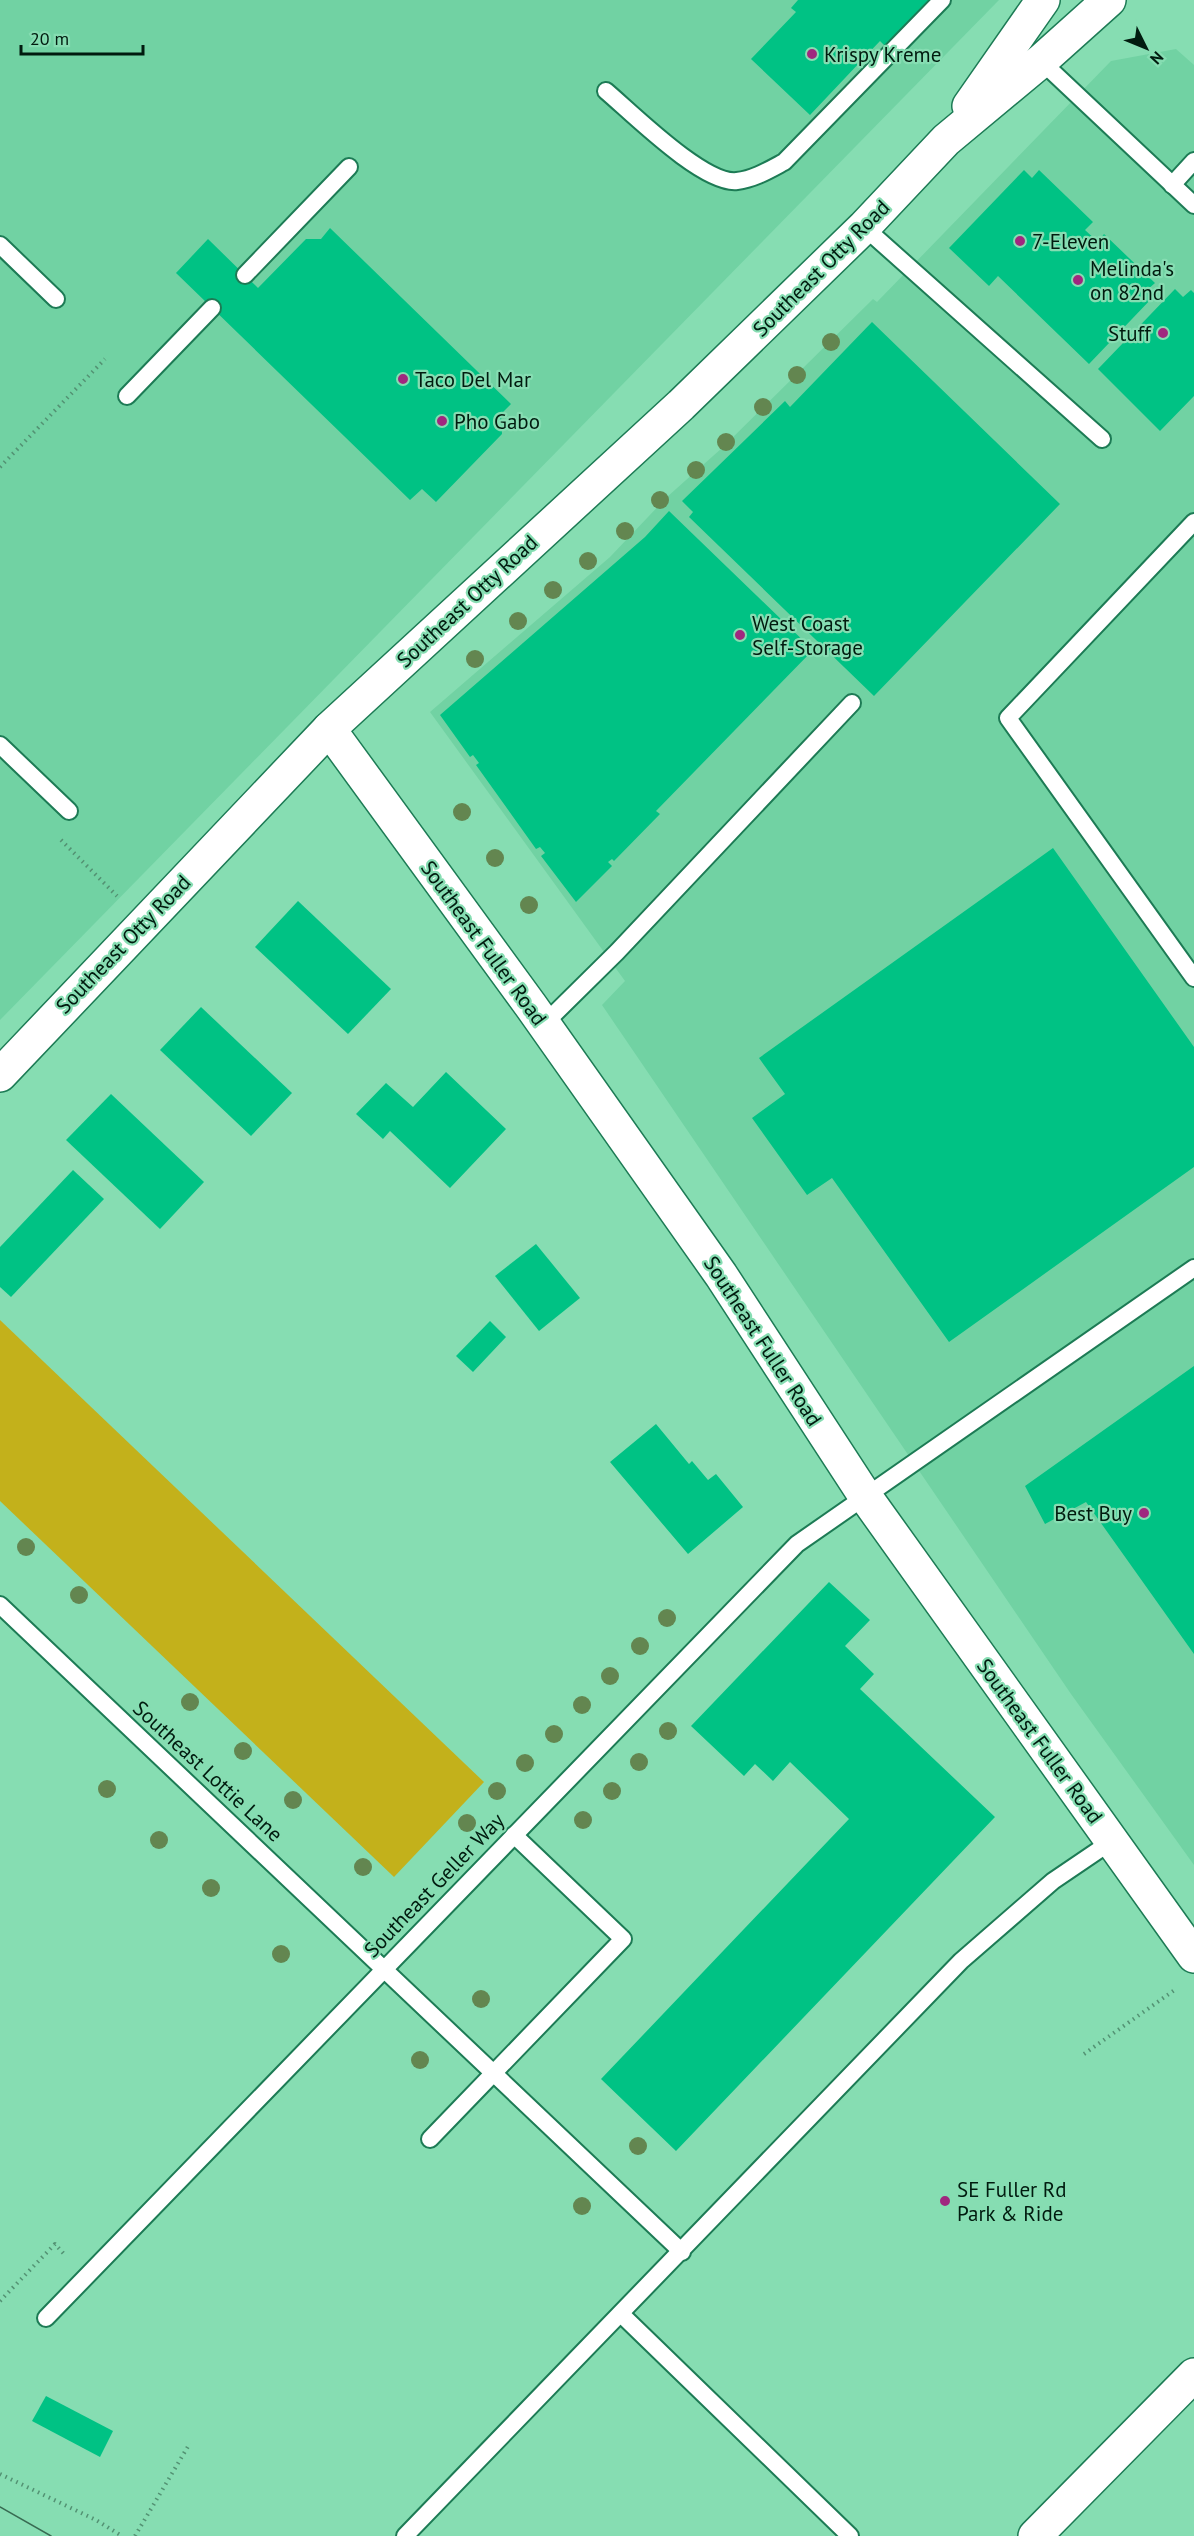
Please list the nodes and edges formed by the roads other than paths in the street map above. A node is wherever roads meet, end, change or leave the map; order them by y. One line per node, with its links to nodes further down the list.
1 (942, 0): 5 (lane)
2 (1043, 0): 6 (street, Southeast Otty Road)
3 (1109, 0): 4 (street, Southeast Otty Road)
4 (1041, 61): 6 (street, Southeast Otty Road); 9 (lane)
5 (606, 92)
6 (946, 140): 11 (street, Southeast Otty Road)
7 (1194, 161): 9 (lane)
8 (349, 167): 13 (lane)
9 (1172, 184): 10 (lane)
10 (1194, 205)
11 (864, 227): 17 (lane); 20 (street, Southeast Otty Road)
12 (0, 245): 14 (lane)
13 (245, 275)
14 (56, 299)
15 (212, 308): 16 (lane)
16 (127, 396)
17 (1101, 439)
18 (1194, 522): 23 (lane)
19 (852, 703): 24 (lane)
20 (329, 729): 24 (street, Southeast Fuller Road); 25 (street, Southeast Otty Road)
21 (0, 745): 22 (lane)
22 (69, 812)
23 (1194, 978)
24 (543, 1025): 27 (street, Southeast Fuller Road)
25 (0, 1075)
26 (1194, 1268): 27 (lane, Southeast Geller Way)
27 (865, 1496): 29 (lane, Southeast Geller Way); 30 (street, Southeast Fuller Road)
28 (0, 1605): 32 (lane, Southeast Lottie Lane)
29 (514, 1834): 32 (lane, Southeast Geller Way); 33 (lane)
30 (1112, 1841): 31 (street, Southeast Fuller Road); 35 (lane)
31 (1194, 1956)
32 (384, 1969): 33 (lane, Southeast Lottie Lane); 37 (lane, Southeast Geller Way)
33 (494, 2072): 34 (lane); 35 (lane, Southeast Lottie Lane)
34 (430, 2139)
35 (682, 2252): 36 (lane)
36 (621, 2314): 39 (lane); 40 (lane)
37 (46, 2318)
38 (1194, 2375): 41 (street)
39 (405, 2536)
40 (850, 2536)
41 (1035, 2536)

